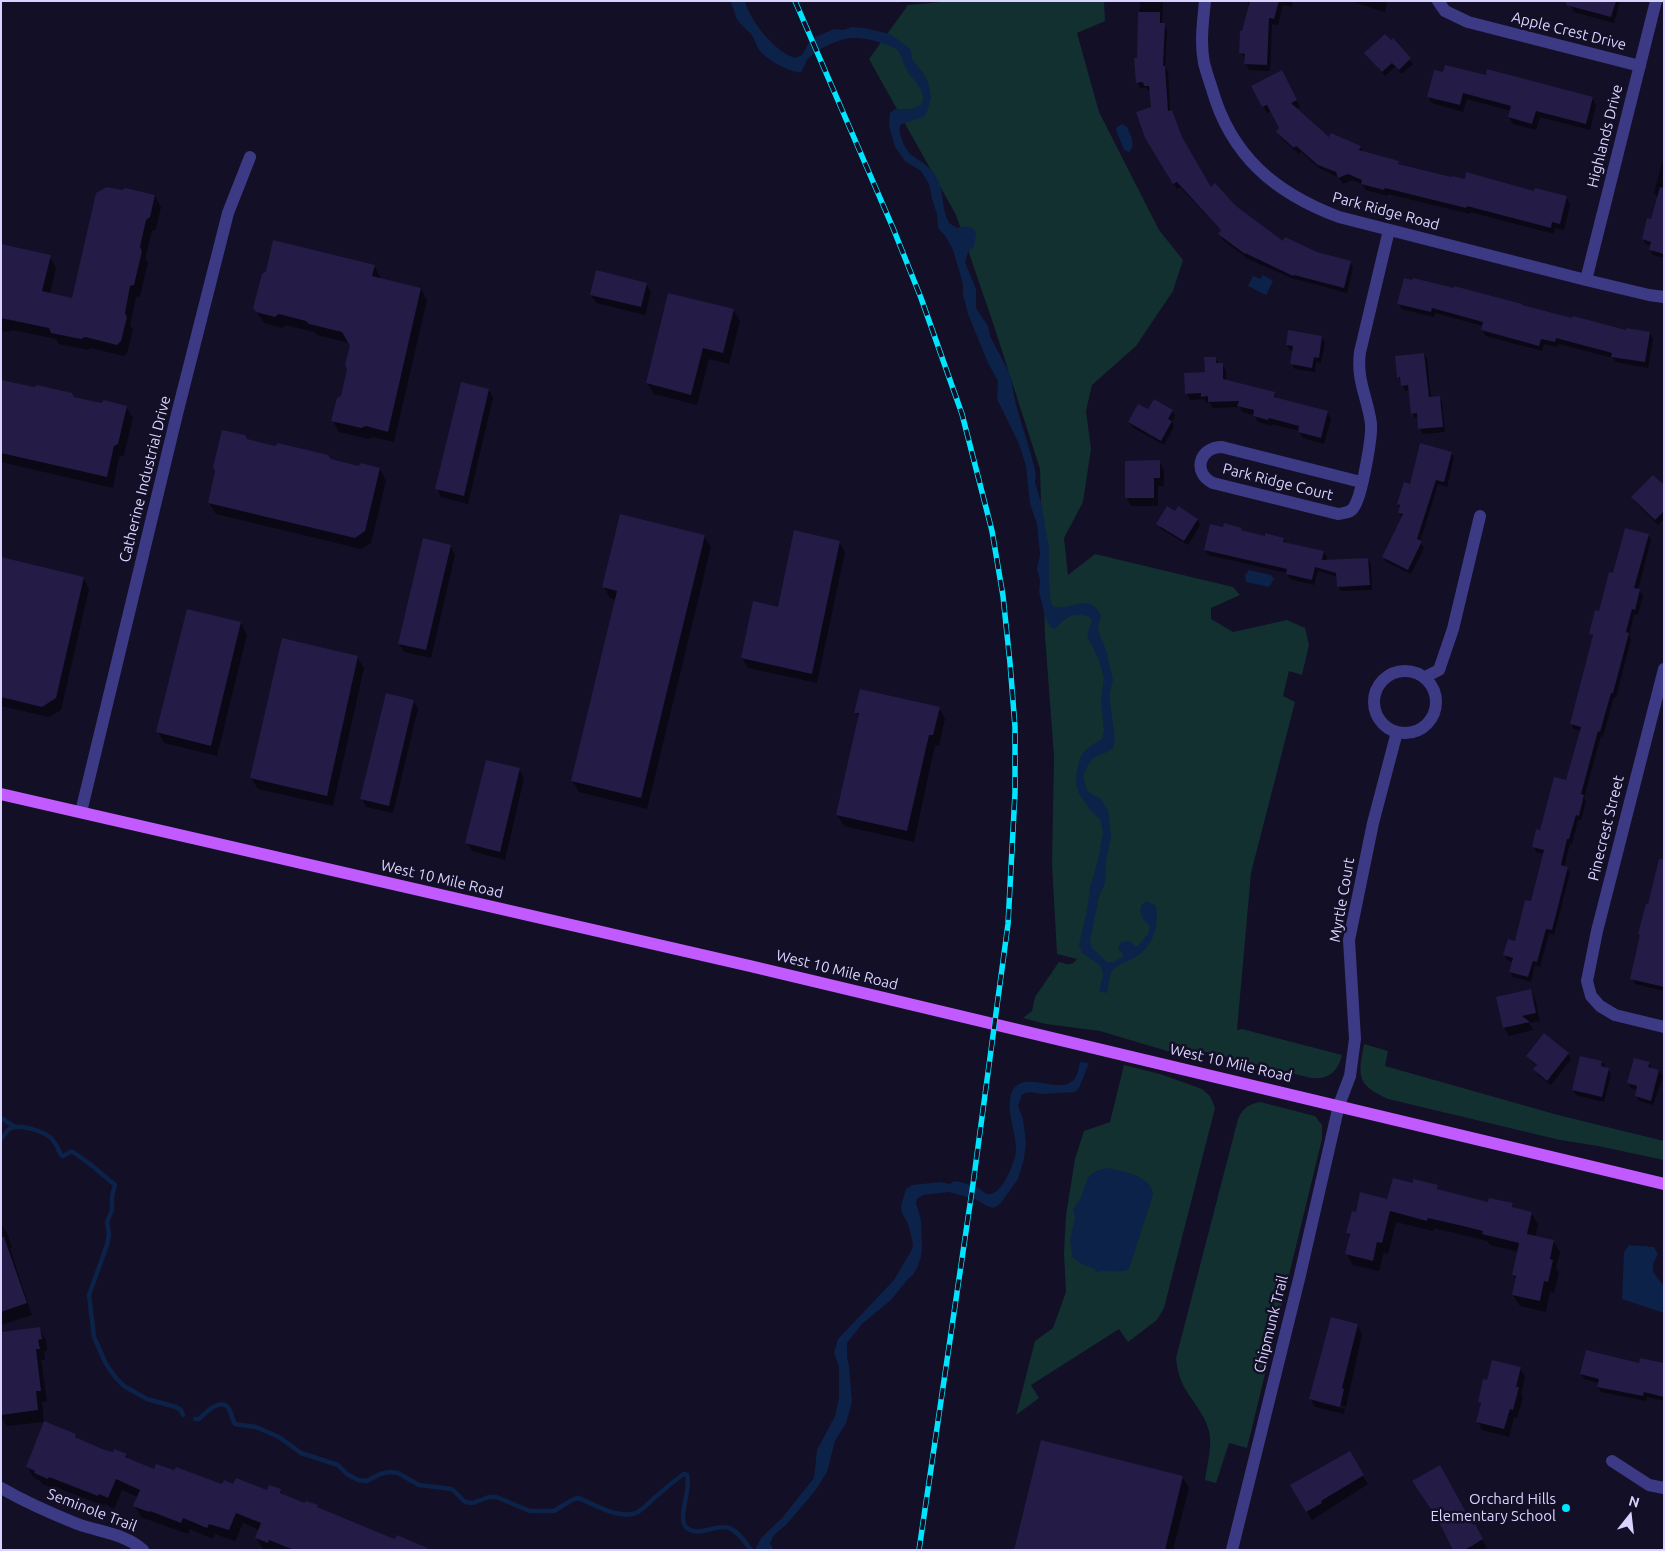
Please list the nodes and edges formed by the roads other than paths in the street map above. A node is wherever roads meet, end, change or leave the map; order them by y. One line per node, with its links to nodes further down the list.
1 (1205, 1): 6 (street, Park Ridge Road)
2 (1438, 1): 4 (street, Apple Crest Drive)
3 (1656, 1): 4 (street, Highlands Drive)
4 (1640, 66): 7 (street, Highlands Drive)
5 (250, 157): 15 (street, Catherine Industrial Drive)
6 (1389, 230): 7 (street, Park Ridge Road); 9 (street, Park Ridge Court)
7 (1586, 280): 8 (street, Park Ridge Road)
8 (1664, 297)
9 (1362, 482): 9 (street, Park Ridge Court)
10 (1480, 516): 12 (street)
11 (1664, 668): 16 (street, Pinecrest Street)
12 (1425, 677): 13 (street); 13 (street)
13 (1397, 732): 17 (street, Myrtle Court)
14 (1, 794): 15 (main road, West 10 Mile Road)
15 (81, 812): 17 (main road, West 10 Mile Road)
16 (1664, 1027)
17 (1339, 1105): 18 (main road, West 10 Mile Road); 23 (street, Chipmunk Trail)
18 (1664, 1184)
19 (1612, 1461): 21 (street)
20 (1, 1488): 22 (street, Seminole Trail)
21 (1664, 1488)
22 (143, 1550)
23 (1232, 1550)

